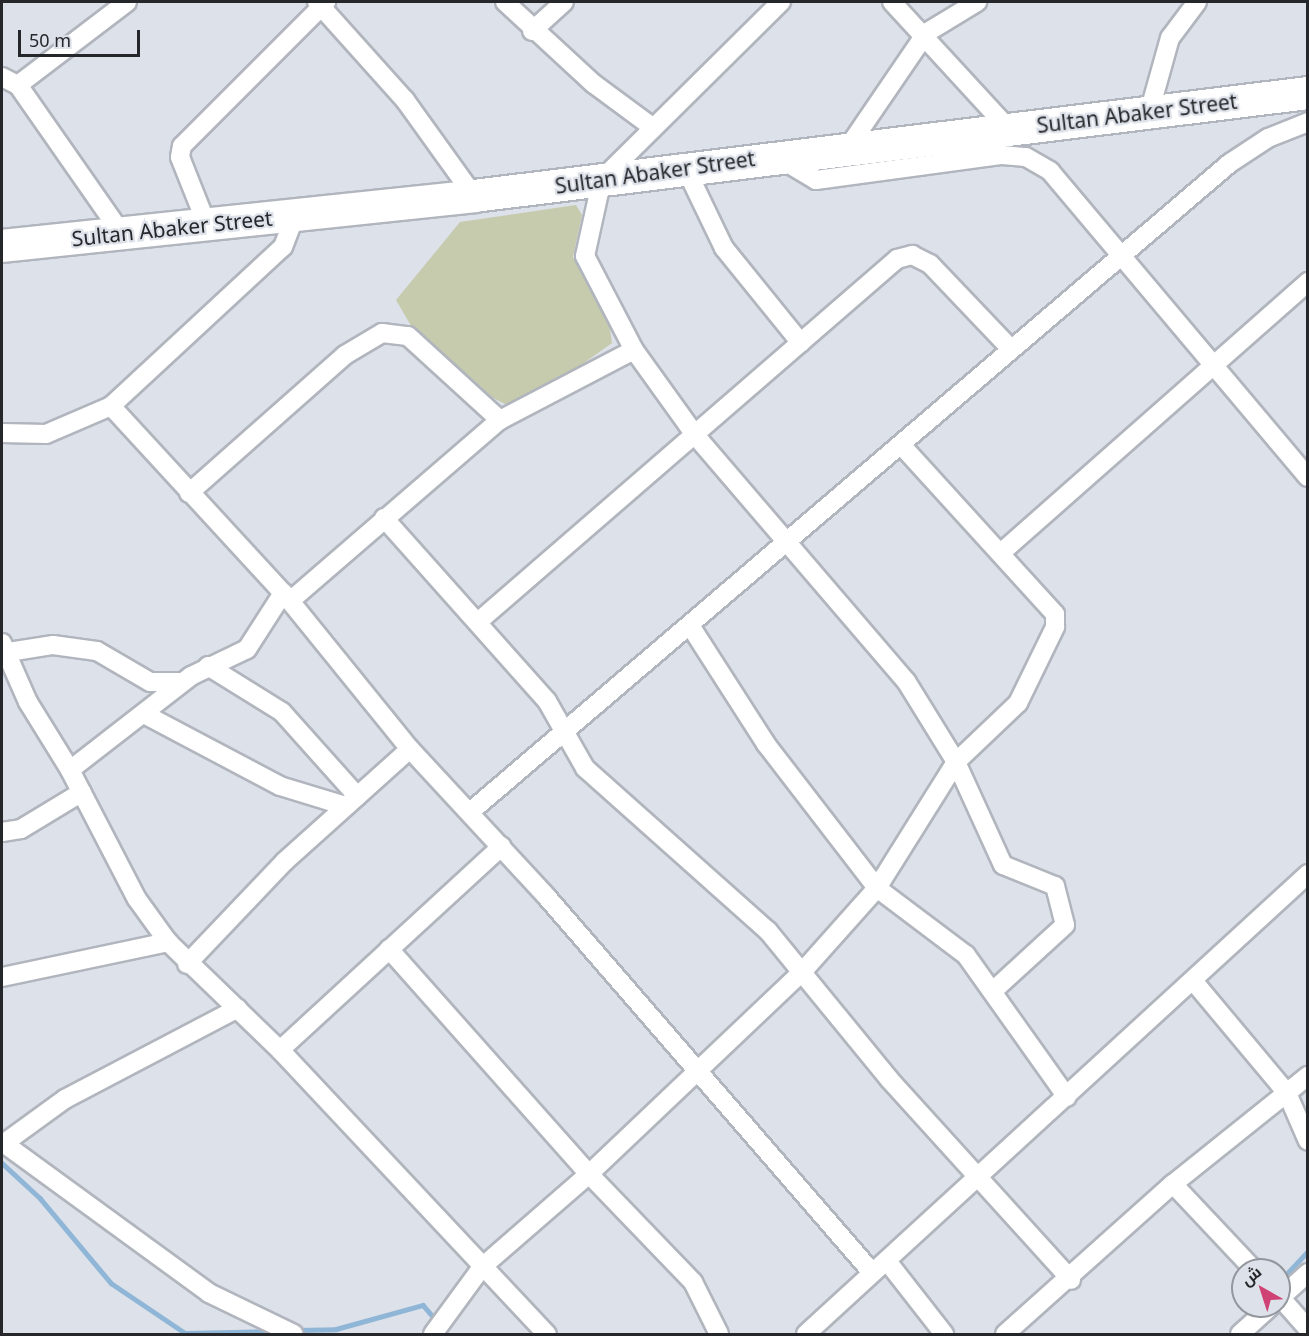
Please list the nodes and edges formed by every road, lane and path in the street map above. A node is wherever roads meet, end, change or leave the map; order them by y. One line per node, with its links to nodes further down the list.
1 (127, 2): 11 (street)
2 (506, 2): 9 (street)
3 (781, 2): 15 (street)
4 (892, 2): 10 (street)
5 (977, 2): 10 (street)
6 (1197, 2): 13 (street)
7 (321, 3): 21 (street); 23 (street)
8 (554, 6): 9 (street)
9 (532, 31): 15 (street)
10 (926, 33): 16 (street); 17 (street)
11 (10, 81): 24 (street)
12 (1308, 93): 13 (highway, Sultan Abaker Street)
13 (1149, 113): 16 (highway, Sultan Abaker Street)
14 (1308, 122): 26 (street)
15 (651, 126): 20 (street)
16 (1008, 128): 17 (highway, Sultan Abaker Street)
17 (849, 146): 18 (highway, Sultan Abaker Street)
18 (775, 155): 19 (highway, Sultan Abaker Street); 26 (street)
19 (685, 167): 20 (highway, Sultan Abaker Street); 28 (street)
20 (602, 179): 21 (highway, Sultan Abaker Street); 29 (street)
21 (474, 196): 22 (highway, Sultan Abaker Street)
22 (295, 215): 23 (highway, Sultan Abaker Street); 32 (street)
23 (207, 225): 24 (highway, Sultan Abaker Street)
24 (122, 234): 25 (highway, Sultan Abaker Street)
25 (2, 246)
26 (1122, 257): 30 (street); 31 (street)
27 (1308, 282): 31 (street)
28 (801, 343): 30 (street); 35 (street)
29 (633, 350): 33 (street); 35 (street)
30 (1011, 350): 36 (street)
31 (1213, 365): 37 (street); 41 (street)
32 (111, 406): 34 (street); 38 (street)
33 (500, 420): 38 (street); 39 (street)
34 (2, 433)
35 (695, 435): 40 (street); 43 (street)
36 (901, 445): 40 (street); 41 (street)
37 (1308, 477)
38 (189, 493): 42 (street)
39 (384, 518): 42 (street); 43 (street)
40 (787, 539): 44 (street); 51 (street)
41 (1003, 551): 51 (street)
42 (286, 597): 46 (street); 50 (street)
43 (479, 621): 49 (street)
44 (691, 627): 49 (street); 59 (street)
45 (3, 649): 47 (street); 52 (street)
46 (208, 666): 47 (street); 54 (street)
47 (183, 682): 48 (street)
48 (144, 714): 52 (street); 54 (street)
49 (566, 730): 55 (street); 63 (street)
50 (410, 749): 54 (street); 55 (street)
51 (956, 762): 59 (street); 66 (street)
52 (70, 770): 53 (street)
53 (82, 792): 56 (street); 60 (street)
54 (352, 801): 62 (street)
55 (470, 812): 57 (street)
56 (2, 832)
57 (502, 846): 61 (street); 69 (street)
58 (1308, 874): 65 (street)
59 (878, 888): 63 (street); 66 (street)
60 (168, 942): 62 (street); 64 (street)
61 (389, 949): 68 (street); 75 (street)
62 (187, 964): 67 (street)
63 (803, 971): 69 (street); 76 (street)
64 (2, 976)
65 (1195, 983): 71 (street); 72 (street)
66 (993, 991): 72 (street)
67 (238, 1008): 68 (street); 74 (street)
68 (280, 1050): 80 (street)
69 (699, 1072): 75 (street); 81 (street)
70 (1308, 1076): 71 (street)
71 (1287, 1093): 73 (street); 77 (street)
72 (1067, 1097): 76 (street)
73 (1308, 1141)
74 (2, 1143): 88 (street)
75 (589, 1174): 80 (street); 91 (street)
76 (980, 1180): 79 (street); 83 (street)
77 (1173, 1184): 78 (street); 83 (street)
78 (1243, 1258)
79 (887, 1261): 81 (street); 93 (street)
80 (482, 1267): 89 (street); 90 (street)
81 (872, 1273): 92 (street)
82 (1308, 1273): 84 (street)
83 (1071, 1280): 94 (street)
84 (1291, 1288)
85 (1291, 1313): 87 (street)
86 (1258, 1318): 95 (street)
87 (1308, 1329)
88 (294, 1335)
89 (432, 1335)
90 (547, 1335)
91 (719, 1335)
92 (807, 1335)
93 (944, 1335)
94 (1005, 1335)
95 (1240, 1335)

